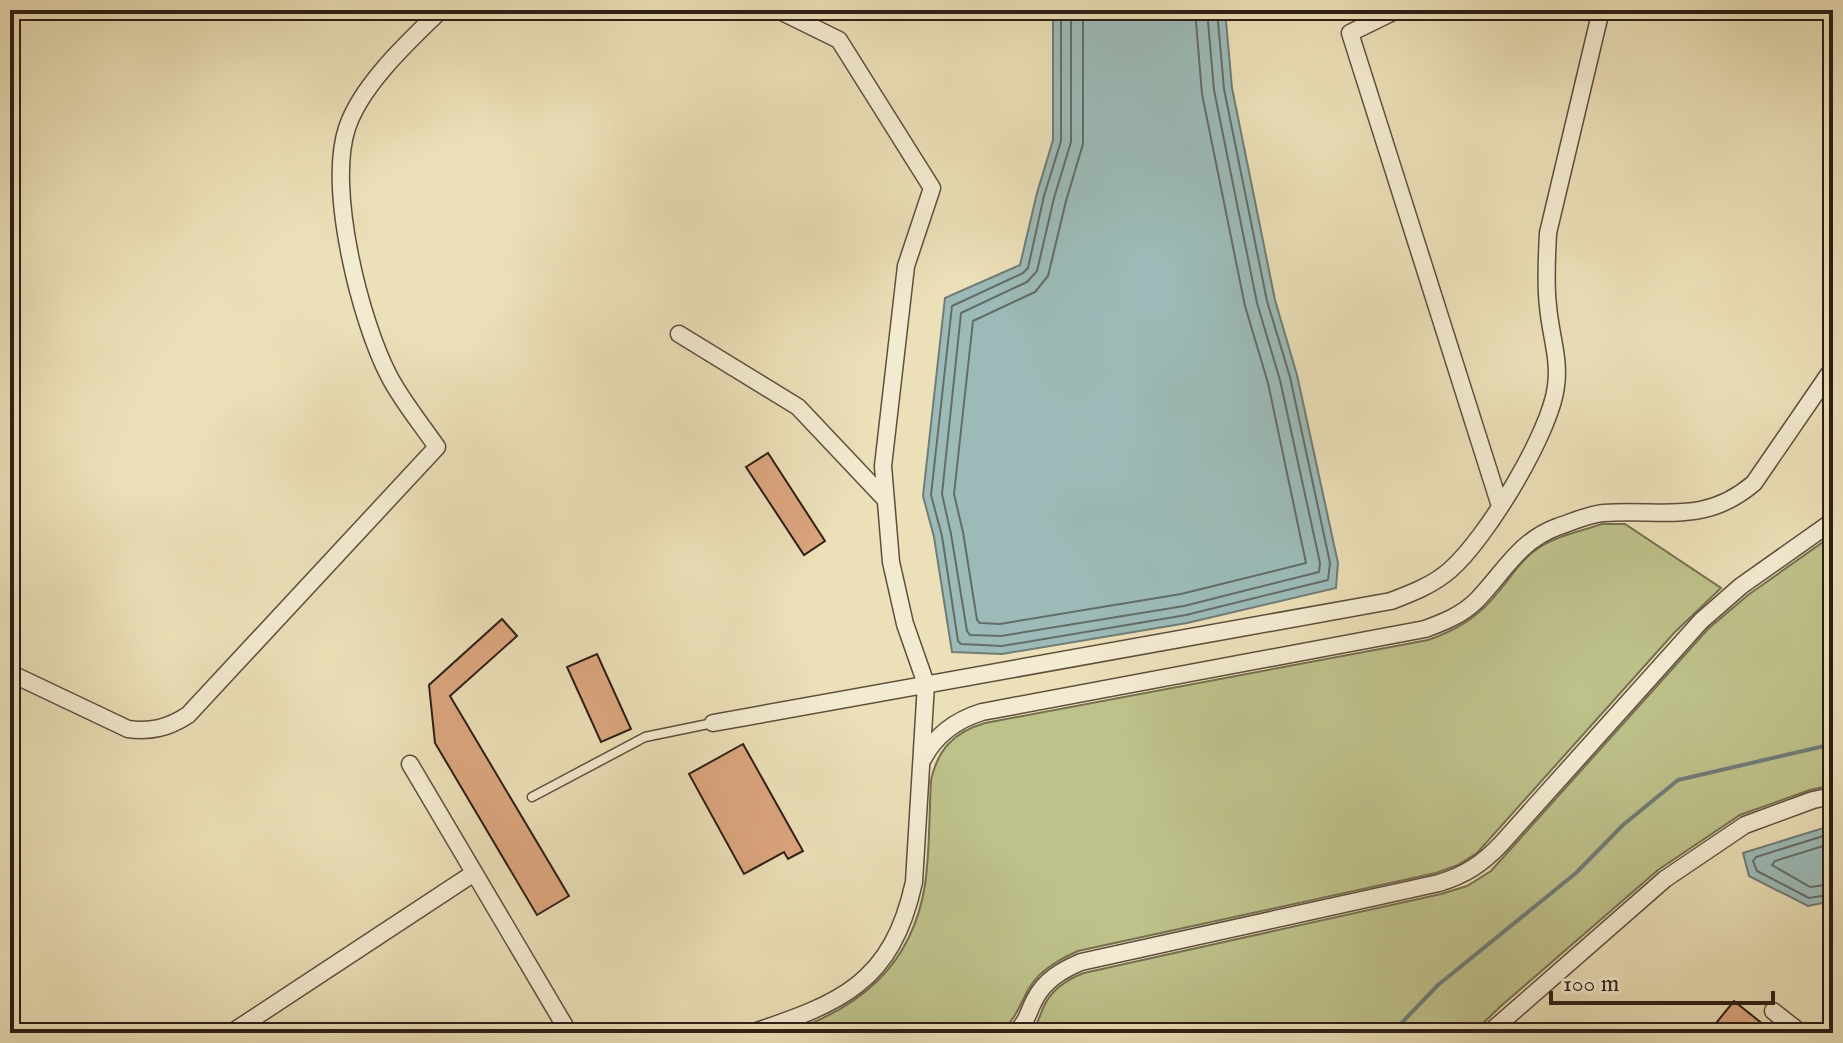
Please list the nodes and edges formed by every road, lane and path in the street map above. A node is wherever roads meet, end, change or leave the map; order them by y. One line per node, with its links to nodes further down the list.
1 (441, 10): 10 (street)
2 (778, 10): 7 (street)
3 (1397, 10): 8 (street)
4 (1601, 10): 8 (street)
5 (679, 334): 7 (street)
6 (1833, 368): 14 (street)
7 (884, 498): 11 (street)
8 (1500, 506): 11 (street)
9 (1833, 521): 22 (street)
10 (10, 673)
11 (926, 684): 12 (street); 14 (street)
12 (713, 723): 16 (lane)
13 (410, 764): 17 (street)
14 (921, 765): 21 (street)
15 (1833, 796): 23 (street)
16 (532, 797)
17 (474, 873): 19 (street); 20 (street)
18 (1773, 1011): 24 (street)
19 (231, 1033)
20 (569, 1033)
21 (751, 1033)
22 (1016, 1033)
23 (1489, 1033)
24 (1801, 1033)

